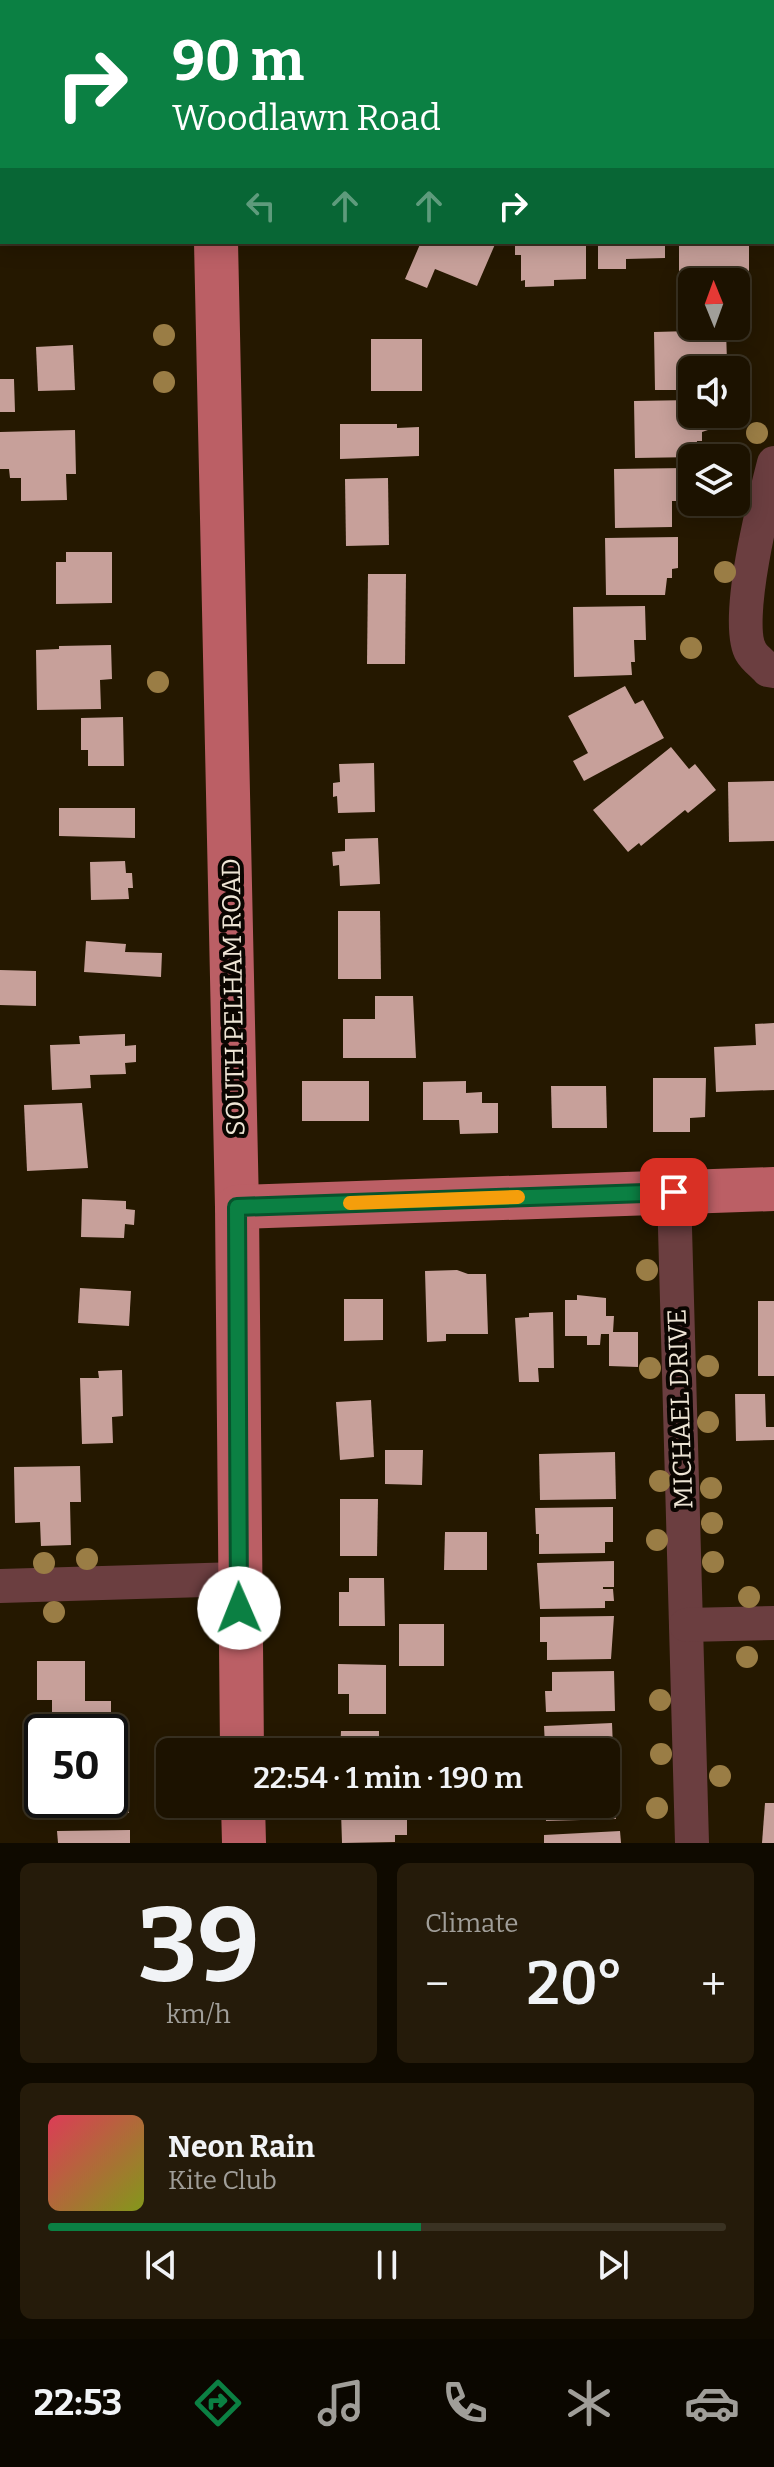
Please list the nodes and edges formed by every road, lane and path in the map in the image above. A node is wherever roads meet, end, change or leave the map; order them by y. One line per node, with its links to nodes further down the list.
1 (216, 244): 6 (main road, SOUTH PELHAM ROAD)
2 (774, 463): 3 (street)
3 (774, 671)
4 (774, 1189): 5 (main road)
5 (674, 1192): 6 (main road); 10 (street, MICHAEL DRIVE)
6 (237, 1207): 7 (main road, SOUTH PELHAM ROAD)
7 (239, 1579): 8 (street); 11 (main road, SOUTH PELHAM ROAD)
8 (0, 1586)
9 (774, 1623): 10 (street)
10 (686, 1625): 14 (street, MICHAEL DRIVE)
11 (242, 1738)
12 (243, 1818): 13 (main road)
13 (244, 1843)
14 (692, 1843)

